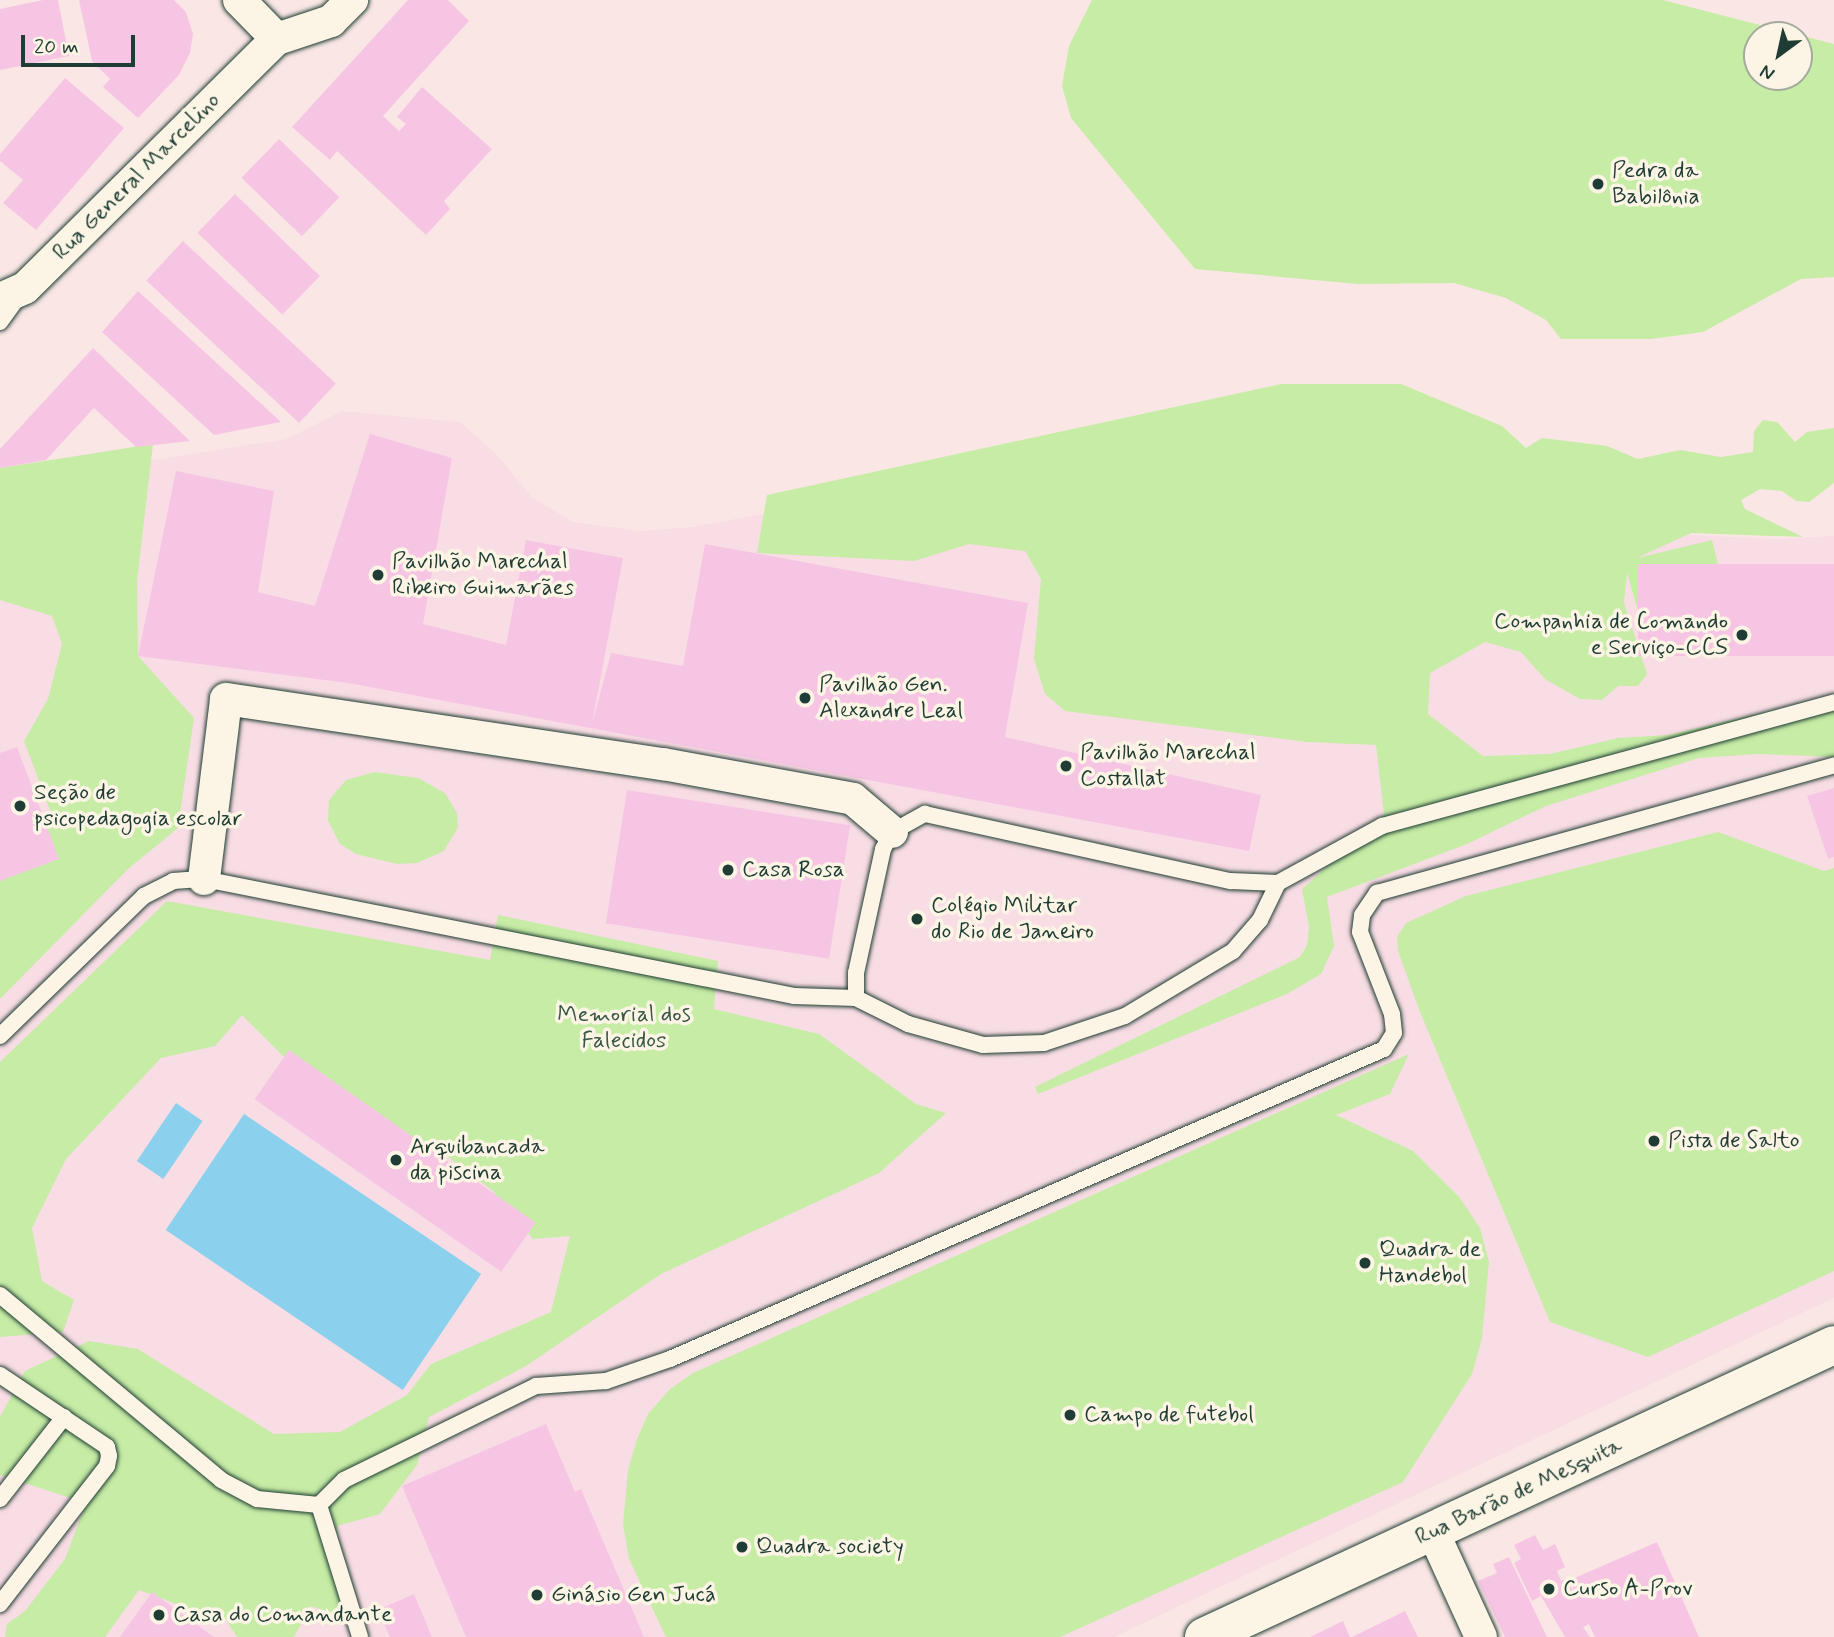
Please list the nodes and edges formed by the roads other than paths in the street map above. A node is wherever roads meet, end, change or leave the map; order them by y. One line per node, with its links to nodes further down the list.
1 (239, 0): 3 (street)
2 (352, 0): 3 (street, Rua General Marcelino)
3 (277, 39): 4 (street, Rua General Marcelino)
4 (13, 294): 5 (lane)
5 (0, 322)
6 (1834, 702): 10 (lane)
7 (1834, 765): 18 (lane)
8 (892, 832): 9 (street); 10 (lane); 11 (lane)
9 (204, 879): 11 (lane); 12 (lane)
10 (1278, 883): 11 (lane)
11 (856, 998)
12 (0, 1036)
13 (0, 1295): 18 (lane)
14 (1834, 1345): 19 (street, Rua Barão de Mesquita)
15 (0, 1375): 16 (lane)
16 (64, 1417): 17 (lane); 20 (lane)
17 (0, 1499)
18 (319, 1505): 21 (lane)
19 (1433, 1532): 22 (street, Rua Barão de Mesquita); 23 (street)
20 (0, 1604)
21 (360, 1637)
22 (1204, 1637)
23 (1481, 1637)

